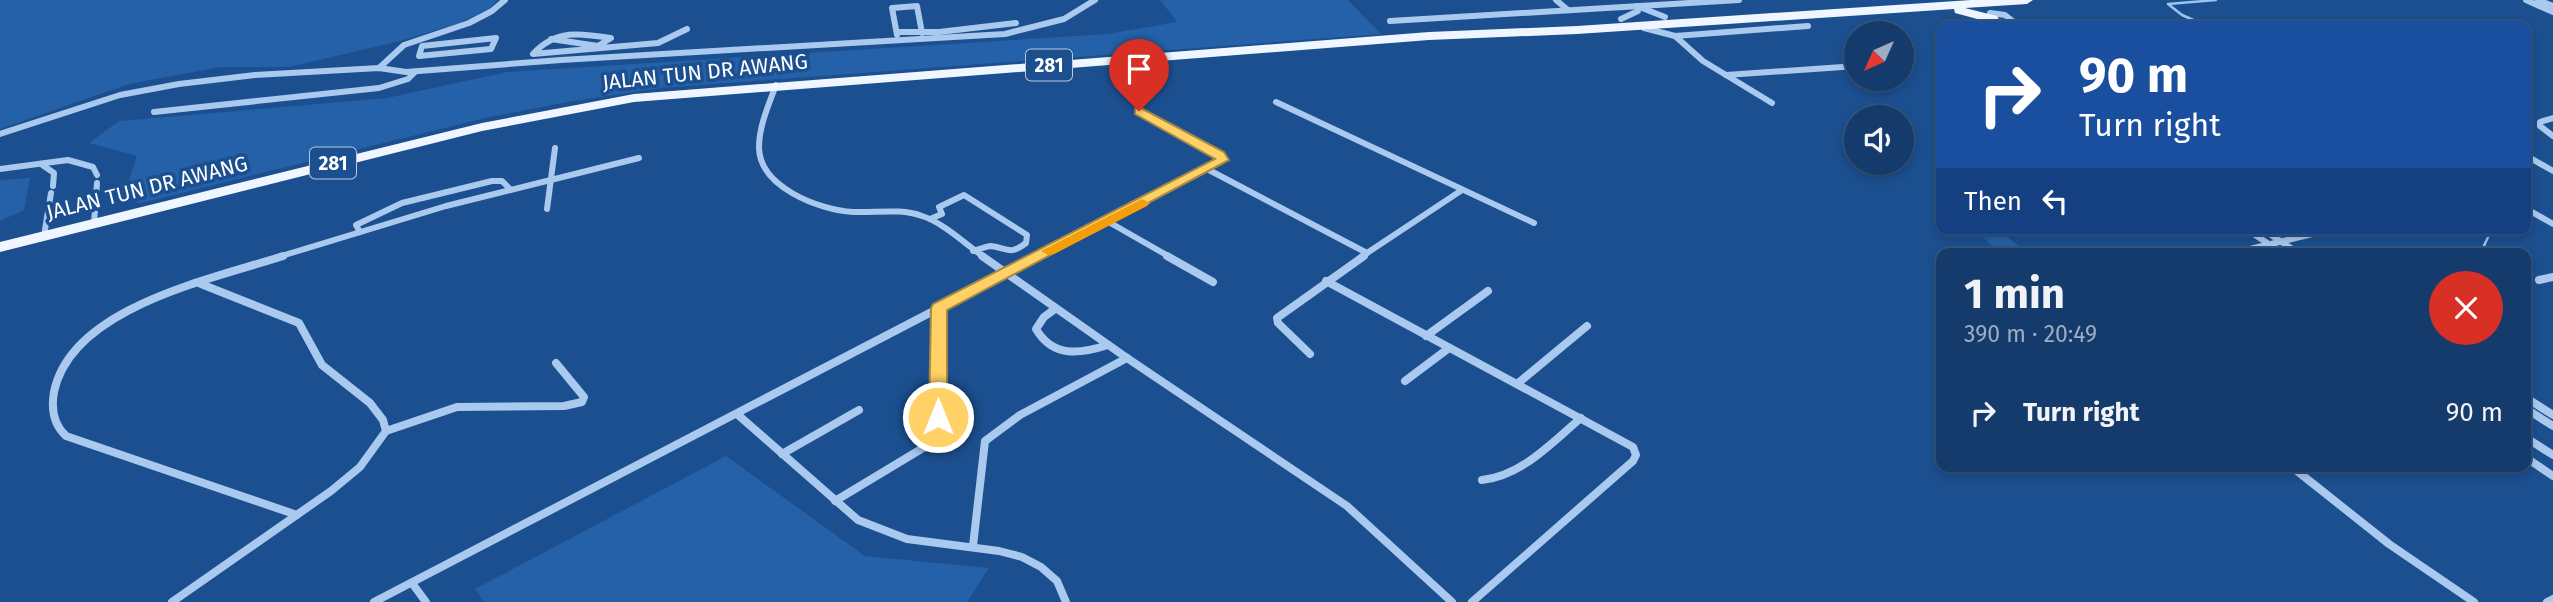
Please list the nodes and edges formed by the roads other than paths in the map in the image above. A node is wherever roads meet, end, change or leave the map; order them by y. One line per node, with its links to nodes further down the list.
1 (505, 0): 24 (street)
2 (1095, 0): 26 (street)
3 (1556, 0): 12 (street)
4 (1739, 0): 9 (street)
5 (1908, 0): 20 (main road, JALAN TUN DR AWANG / 281)
6 (2025, 0): 10 (main road, JALAN TUN DR AWANG / 281); 16 (main road)
7 (2526, 0): 13 (street)
8 (2538, 0): 11 (street)
9 (1637, 6): 12 (street); 17 (street); 20 (street)
10 (1934, 6): 15 (main road); 20 (main road, JALAN TUN DR AWANG / 281)
11 (2553, 6)
12 (1568, 10): 14 (street)
13 (2553, 12)
14 (1390, 20)
15 (2001, 21)
16 (2006, 21)
17 (1625, 22): 20 (main road, JALAN TUN DR AWANG / 281); 38 (main road, JALAN TUN DR AWANG / 281)
18 (1016, 23): 22 (street)
19 (1808, 26): 20 (street, JALAN TUN DR AWANG)
20 (1669, 28): 37 (street)
21 (687, 29): 29 (street)
22 (920, 30): 23 (street); 23 (street); 26 (street)
23 (897, 32): 27 (street)
24 (434, 34): 28 (street); 35 (street)
25 (551, 39): 29 (street); 29 (street); 31 (street)
26 (926, 40): 27 (street)
27 (896, 41): 32 (street)
28 (443, 43): 28 (street)
29 (598, 46): 30 (street)
30 (568, 50): 31 (street); 32 (street)
31 (548, 53): 33 (street)
32 (561, 60): 33 (street)
33 (543, 61): 36 (street)
34 (1844, 67): 37 (street)
35 (379, 68): 36 (street); 44 (street)
36 (416, 72): 42 (street)
37 (1726, 75): 40 (street)
38 (776, 85): 58 (street); 60 (main road, JALAN TUN DR AWANG / 281)
39 (1276, 102): 55 (street)
40 (1772, 103)
41 (1139, 111): 51 (street)
42 (154, 112)
43 (2553, 118): 45 (street)
44 (0, 134)
45 (2553, 136)
46 (555, 148): 53 (street)
47 (639, 158): 53 (street)
48 (2531, 158): 52 (street)
49 (40, 164): 50 (street); 60 (street); 67 (street)
50 (0, 169)
51 (1209, 170): 59 (street); 75 (street)
52 (2553, 171)
53 (550, 177): 54 (street); 56 (street)
54 (509, 188): 63 (street); 63 (street)
55 (1462, 190): 61 (street); 75 (street)
56 (547, 209)
57 (2531, 211): 62 (street)
58 (930, 219): 74 (street); 74 (street)
59 (1107, 221): 76 (street); 80 (street)
60 (94, 223): 67 (main road, JALAN TUN DR AWANG / 281)
61 (1534, 223)
62 (2553, 224)
63 (360, 232): 81 (street)
64 (2255, 235): 69 (street)
65 (2270, 235): 68 (street)
66 (2306, 235): 68 (street)
67 (44, 236): 70 (main road, JALAN TUN DR AWANG / 281)
68 (2279, 241): 69 (street); 73 (street)
69 (2269, 245): 71 (street); 72 (street)
70 (0, 247)
71 (2256, 248)
72 (2274, 248)
73 (2290, 248)
74 (973, 251): 76 (street)
75 (1367, 253): 79 (street)
76 (1004, 273): 83 (street); 84 (street)
77 (2553, 277): 78 (street)
78 (2539, 280)
79 (1326, 281): 86 (street); 89 (street)
80 (1213, 282)
81 (201, 284): 101 (street); 110 (street)
82 (1488, 291): 86 (street)
83 (939, 308): 97 (street); 109 (street)
84 (1055, 309): 87 (street); 87 (street)
85 (1587, 326): 93 (street)
86 (1426, 336): 88 (street)
87 (1108, 345): 90 (street)
88 (1449, 348): 92 (street); 93 (street)
89 (1310, 354)
90 (1127, 358): 111 (street); 118 (street)
91 (556, 363): 101 (street)
92 (1405, 381)
93 (1517, 384): 99 (street)
94 (2531, 401): 98 (street)
95 (859, 410): 103 (street)
96 (2531, 412): 100 (street)
97 (737, 414): 103 (street); 112 (street)
98 (2553, 415)
99 (1581, 418): 108 (street); 119 (street)
100 (2553, 426)
101 (386, 431): 110 (street)
102 (2531, 441): 104 (street)
103 (782, 454): 109 (street)
104 (2553, 455)
105 (2531, 461): 107 (street)
106 (2298, 472): 120 (street)
107 (2553, 475)
108 (1482, 481)
109 (835, 501): 111 (street)
110 (298, 515): 114 (street)
111 (973, 546): 117 (street)
112 (412, 583): 115 (street); 116 (street)
113 (2553, 598): 121 (street)
114 (172, 602)
115 (374, 602)
116 (426, 602)
117 (1066, 602)
118 (1451, 602)
119 (1472, 602)
120 (2474, 602)
121 (2547, 602)

